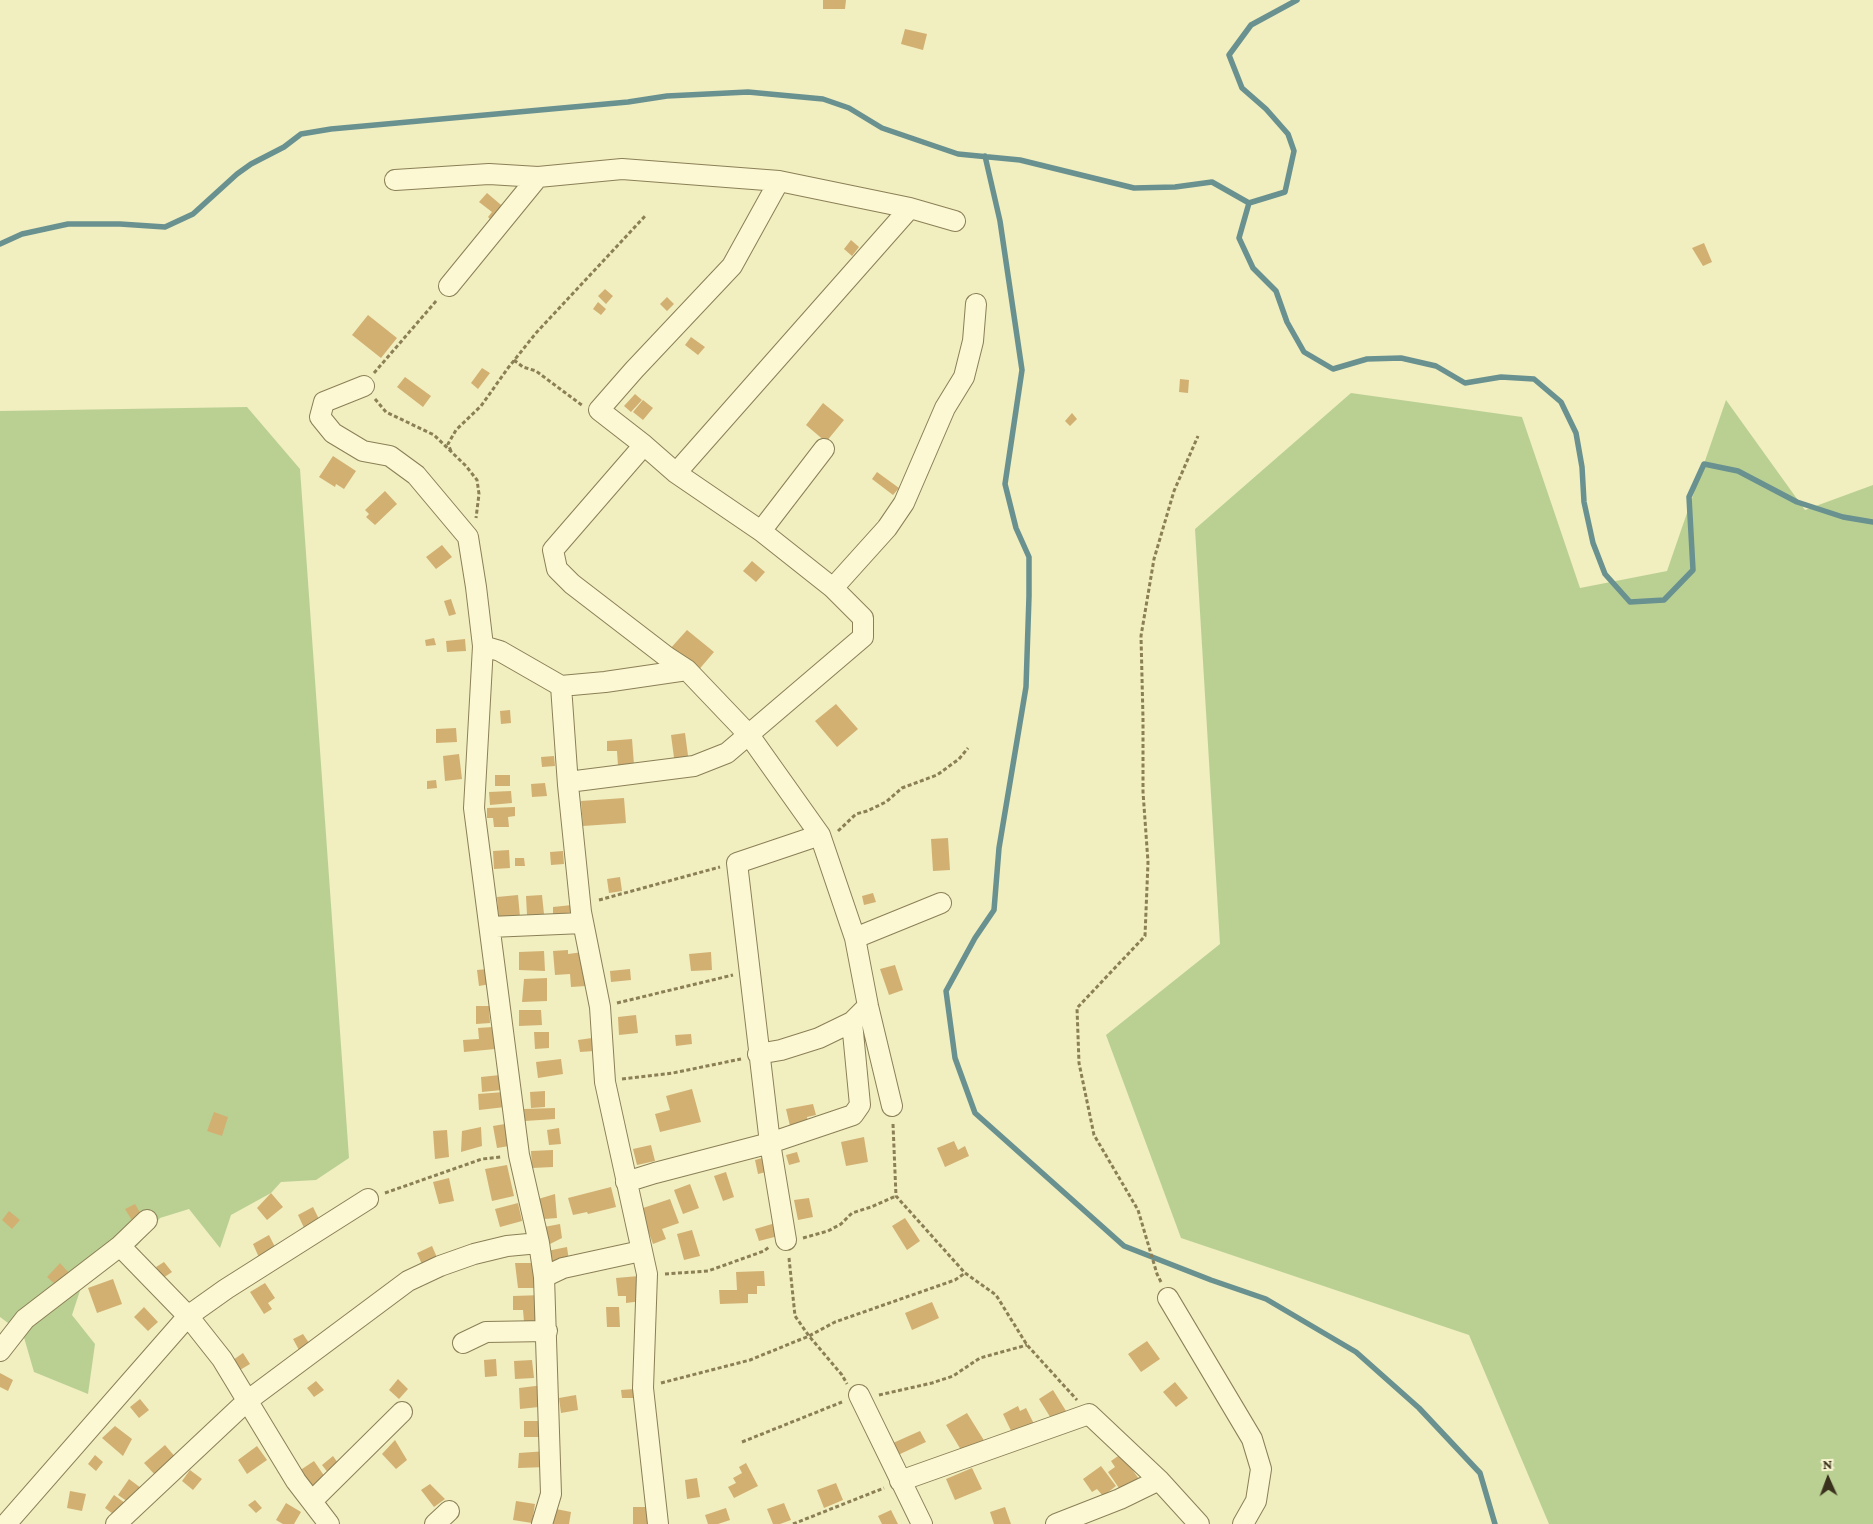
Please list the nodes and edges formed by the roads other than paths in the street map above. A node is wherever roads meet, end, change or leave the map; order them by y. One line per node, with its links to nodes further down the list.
1 (538, 177): 2 (street); 3 (street); 6 (street)
2 (395, 180)
3 (779, 181): 4 (street); 9 (street)
4 (910, 208): 5 (street); 11 (street)
5 (955, 222)
6 (449, 286)
7 (976, 304): 13 (street)
8 (364, 386): 14 (street)
9 (644, 445): 11 (street); 15 (street)
10 (824, 449): 12 (street)
11 (676, 473): 12 (street)
12 (761, 531): 13 (street)
13 (833, 588): 17 (street)
14 (482, 646): 16 (street); 22 (street)
15 (687, 670): 16 (street); 17 (street)
16 (561, 686): 18 (street)
17 (749, 735): 18 (street); 19 (street)
18 (568, 785): 21 (street)
19 (820, 835): 23 (street); 26 (street)
20 (941, 903): 23 (street)
21 (582, 917): 22 (street); 29 (street)
22 (490, 928): 33 (street)
23 (855, 938): 24 (street)
24 (868, 1006): 25 (street); 27 (street)
25 (852, 1022): 26 (street); 28 (street)
26 (758, 1054): 28 (street)
27 (892, 1106)
28 (770, 1143): 29 (street); 32 (street)
29 (626, 1182): 35 (street)
30 (368, 1199): 38 (street)
31 (146, 1220): 34 (street)
32 (786, 1240)
33 (539, 1243): 36 (street); 43 (street)
34 (120, 1246): 38 (street); 41 (street)
35 (641, 1251): 36 (street); 51 (street)
36 (544, 1277): 39 (street)
37 (1168, 1298): 55 (street)
38 (188, 1316): 43 (street); 48 (street)
39 (547, 1331): 40 (street); 50 (street)
40 (463, 1343)
41 (0, 1351)
42 (858, 1395): 46 (street)
43 (247, 1401): 47 (street); 49 (street)
44 (402, 1412): 47 (street)
45 (1159, 1480): 46 (street); 53 (street); 54 (street)
46 (900, 1481): 52 (street)
47 (318, 1515)
48 (6, 1524)
49 (116, 1524)
50 (542, 1524)
51 (658, 1524)
52 (922, 1524)
53 (1056, 1524)
54 (1199, 1524)
55 (1243, 1524)

